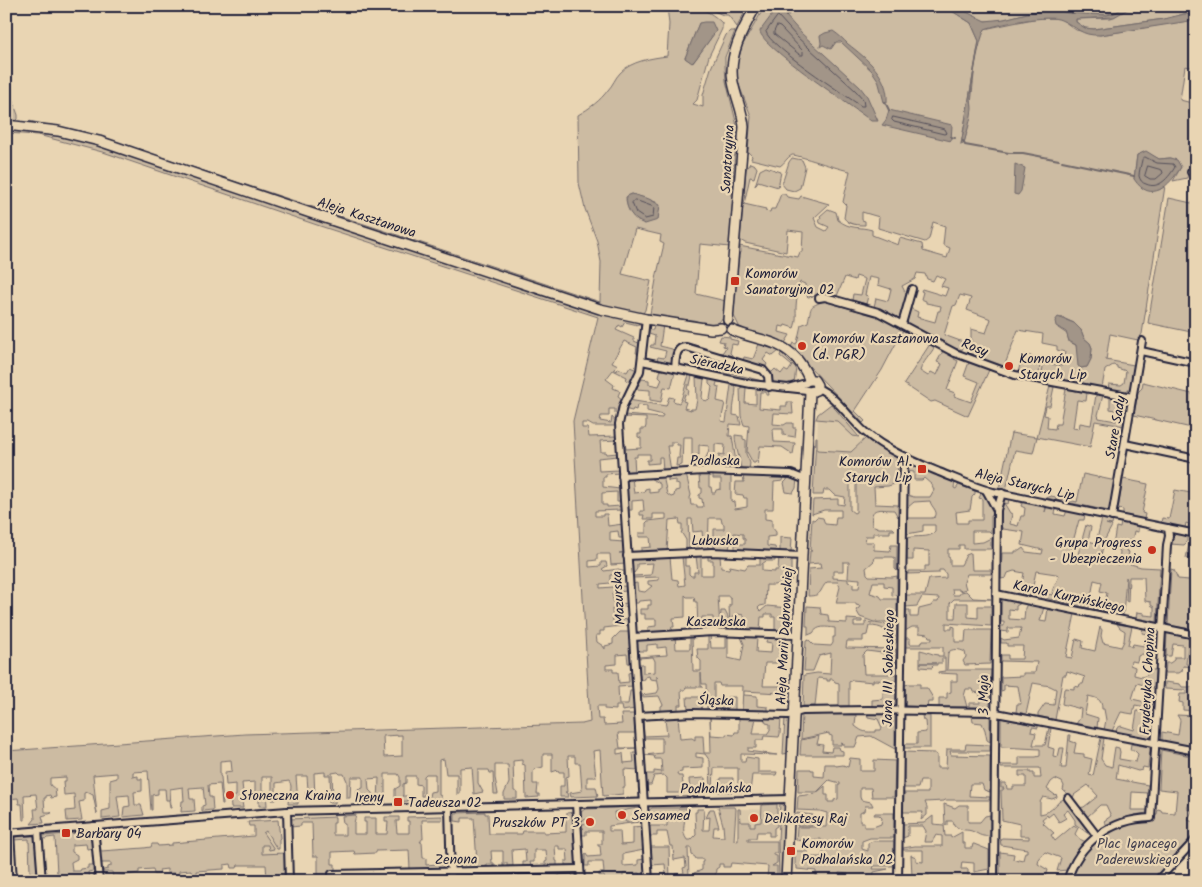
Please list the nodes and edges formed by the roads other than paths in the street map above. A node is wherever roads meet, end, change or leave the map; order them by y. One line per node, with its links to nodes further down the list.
1 (756, 6): 6 (street, Sanatoryjna)
2 (6, 126): 5 (street, Aleja Kasztanowa)
3 (912, 289): 7 (street)
4 (819, 298): 7 (street, Rosy)
5 (646, 319): 8 (street, Aleja Kasztanowa); 12 (street, Mazurska)
6 (728, 320): 8 (street); 9 (street)
7 (902, 324): 17 (street, Rosy)
8 (720, 328): 9 (street)
9 (732, 330): 15 (street)
10 (1142, 341): 11 (street, Stare Sady)
11 (1141, 350): 13 (street); 17 (street, Stare Sady)
12 (642, 361): 14 (street, Sieradzka); 21 (street, Mazurska)
13 (1196, 363)
14 (675, 368): 16 (street, Sieradzka); 16 (street)
15 (810, 386): 16 (street, Sieradzka); 19 (street, Aleja Starych Lip); 22 (street, Aleja Marii Dąbrowskiej)
16 (769, 387)
17 (1133, 397): 18 (street, Stare Sady)
18 (1125, 444): 20 (street); 26 (street, Stare Sady)
19 (904, 456): 23 (street, Aleja Starych Lip); 36 (street, Jana III Sobieskiego)
20 (1196, 460)
21 (622, 476): 22 (street, Podlaska); 29 (street, Mazurska)
22 (806, 478): 30 (street, Aleja Marii Dąbrowskiej)
23 (986, 490): 24 (street, Aleja Starych Lip); 25 (street, 3 Maja)
24 (1002, 493): 25 (street, 3 Maja); 26 (street, Aleja Starych Lip)
25 (997, 510): 31 (street, 3 Maja)
26 (1112, 517): 27 (street, Aleja Starych Lip)
27 (1168, 528): 28 (street, Aleja Starych Lip); 32 (street, Fryderyka Chopina)
28 (1196, 534)
29 (628, 556): 30 (street, Lubuska); 35 (street, Mazurska)
30 (802, 556): 33 (street, Aleja Marii Dąbrowskiej)
31 (996, 594): 32 (street, Karola Kurpińskiego); 37 (street, 3 Maja)
32 (1162, 628): 34 (street, Karola Kurpińskiego); 40 (street, Fryderyka Chopina)
33 (798, 635): 35 (street, Kaszubska); 38 (street, Aleja Marii Dąbrowskiej)
34 (1196, 635)
35 (633, 637): 39 (street, Mazurska)
36 (900, 711): 37 (street, Śląska); 38 (street, Śląska); 65 (street, Jana III Sobieskiego)
37 (996, 712): 40 (street, Śląska); 66 (street, 3 Maja)
38 (794, 713): 39 (street, Śląska); 43 (street, Aleja Marii Dąbrowskiej)
39 (638, 716): 44 (street, Mazurska)
40 (1156, 744): 41 (street, Śląska); 51 (street, Fryderyka Chopina)
41 (1196, 751)
42 (1068, 798): 51 (street)
43 (790, 799): 44 (street, Podhalańska); 64 (street, Aleja Marii Dąbrowskiej)
44 (644, 802): 45 (street, Ireny); 63 (street, Mazurska)
45 (576, 804): 46 (street, Ireny); 53 (street)
46 (449, 808): 47 (street, Ireny); 54 (street)
47 (287, 811): 48 (street, Ireny); 60 (street)
48 (94, 826): 49 (street, Ireny); 59 (street)
49 (38, 830): 50 (street, Ireny); 58 (street)
50 (8, 832): 57 (street)
51 (1097, 836): 67 (street)
52 (1196, 839): 68 (street)
53 (580, 868): 54 (street, Zenona); 62 (street)
54 (450, 872): 56 (street, Zenona); 61 (street)
55 (332, 874): 56 (street, Zenona)
56 (358, 877)
57 (13, 881)
58 (42, 881)
59 (99, 881)
60 (289, 881)
61 (451, 881)
62 (581, 881)
63 (649, 881)
64 (786, 881)
65 (898, 881)
66 (994, 881)
67 (1068, 881)
68 (1157, 881)

